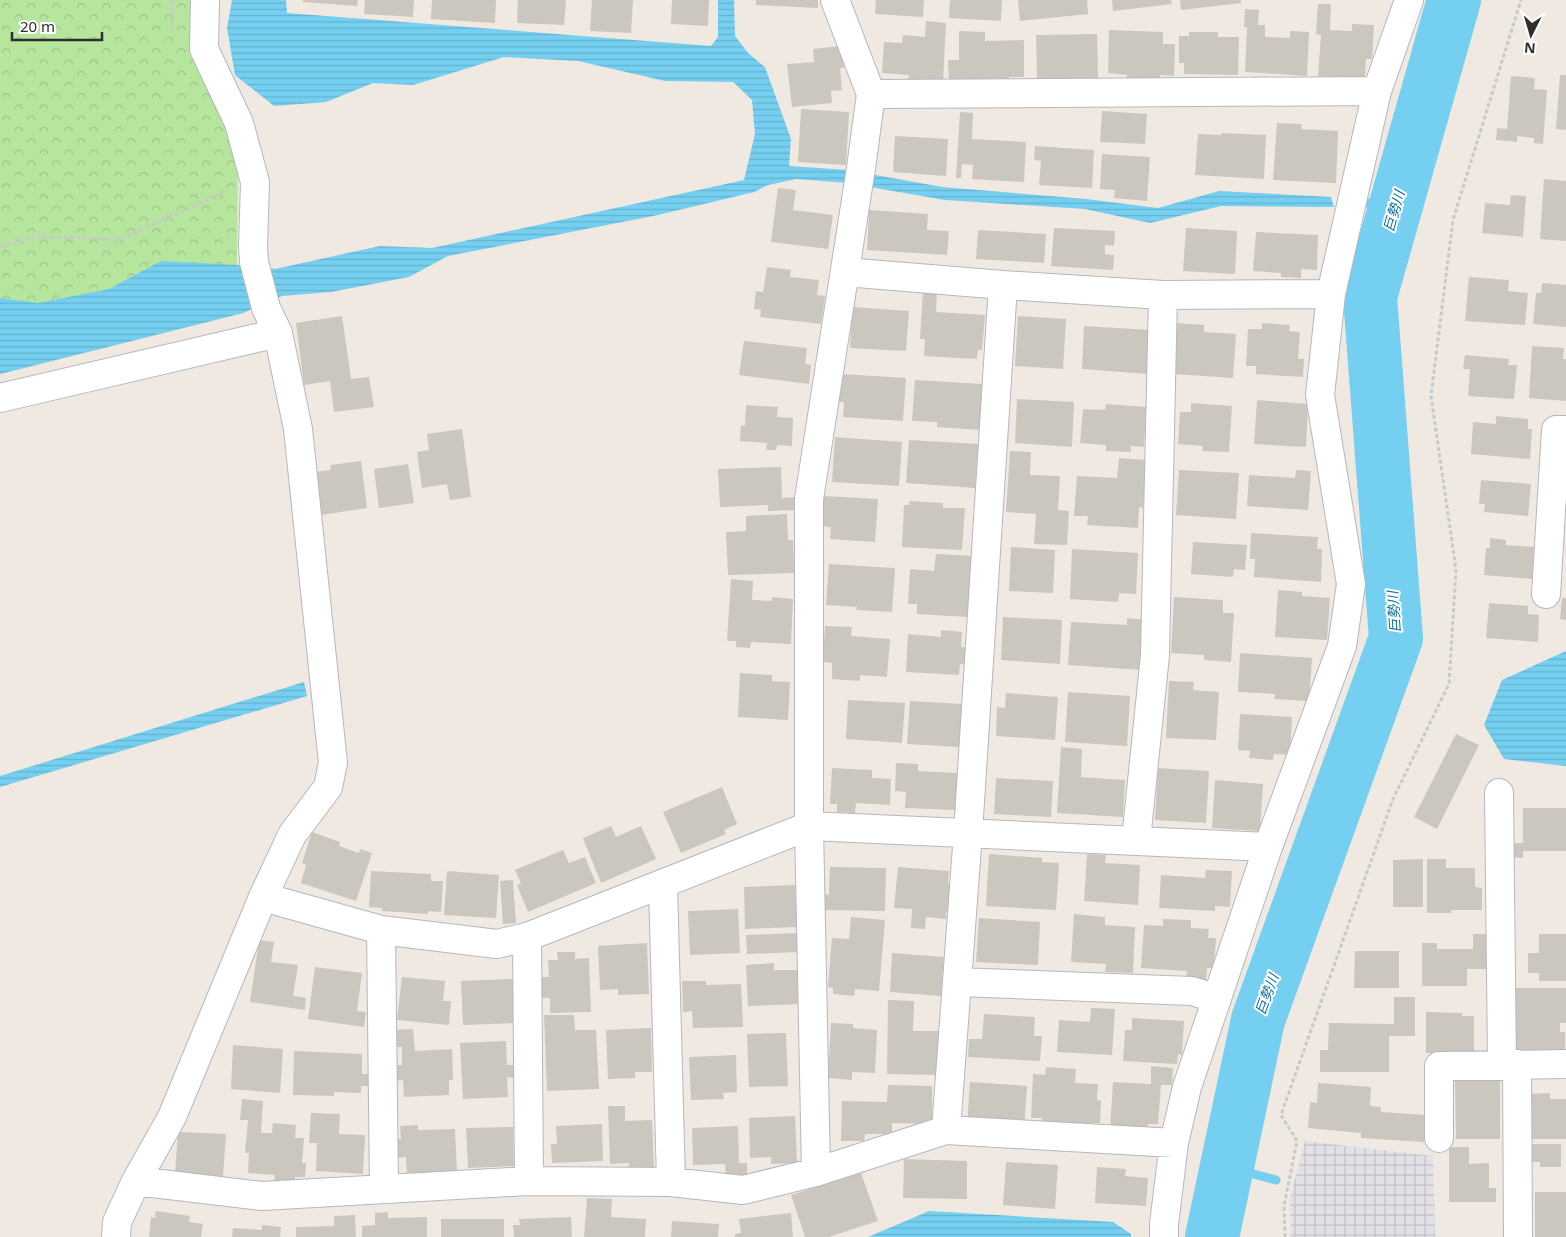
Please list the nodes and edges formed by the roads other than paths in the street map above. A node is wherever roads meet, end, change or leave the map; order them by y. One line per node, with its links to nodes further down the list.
1 (205, 0): 10 (street)
2 (835, 0): 5 (street)
3 (1409, 0): 4 (street)
4 (1377, 91): 5 (street); 8 (street)
5 (871, 94): 6 (street)
6 (845, 272): 7 (street); 15 (street)
7 (1003, 285): 9 (street); 16 (street)
8 (1331, 294): 9 (street); 18 (street)
9 (1163, 295): 17 (street)
10 (278, 333): 11 (street); 20 (street)
11 (0, 398)
12 (1566, 430): 13 (street)
13 (1546, 594)
14 (1499, 793): 25 (street)
15 (808, 826): 16 (street); 19 (street); 30 (street)
16 (968, 833): 17 (street); 23 (street)
17 (1136, 840): 18 (street)
18 (1268, 847): 24 (street)
19 (663, 884): 22 (street); 33 (street)
20 (263, 897): 21 (street); 31 (street)
21 (381, 930): 22 (street); 34 (street)
22 (527, 937): 32 (street)
23 (957, 982): 24 (street); 27 (street)
24 (1217, 999): 29 (street)
25 (1509, 1064): 26 (street); 28 (street); 37 (street)
26 (1566, 1064)
27 (946, 1130): 29 (street); 30 (street)
28 (1439, 1138)
29 (1174, 1143): 36 (street)
30 (816, 1172): 33 (street)
31 (136, 1181): 34 (street); 35 (street)
32 (530, 1181): 33 (street); 34 (street)
33 (671, 1182)
34 (384, 1189)
35 (116, 1237)
36 (1164, 1237)
37 (1518, 1237)

